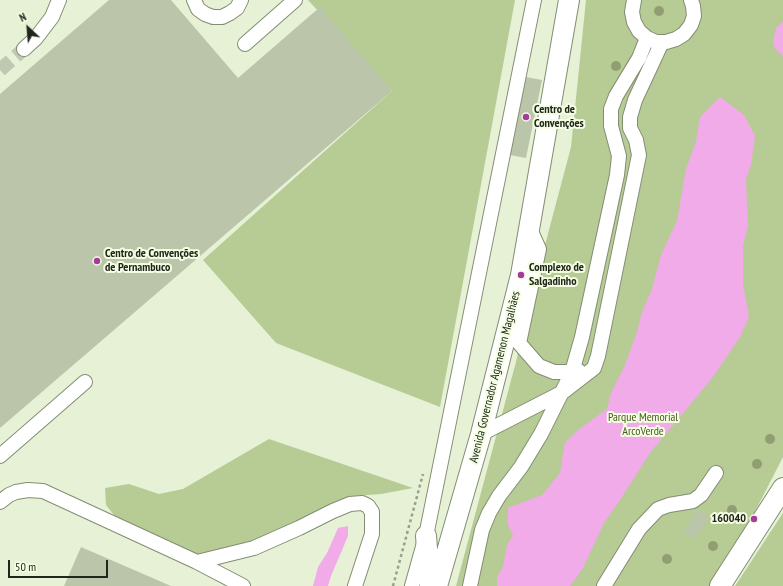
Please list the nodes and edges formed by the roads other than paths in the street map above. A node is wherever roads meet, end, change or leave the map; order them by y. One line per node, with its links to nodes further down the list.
1 (59, 0): 12 (street)
2 (194, 0): 3 (street)
3 (241, 0)
4 (295, 0): 11 (street)
5 (534, 0): 23 (street)
6 (569, 0): 13 (highway, Avenida Governador Agamenon Magalhães)
7 (634, 0): 9 (street)
8 (691, 0): 10 (street)
9 (647, 38): 10 (street); 15 (street)
10 (662, 42): 14 (street)
11 (245, 44)
12 (24, 49)
13 (530, 229): 15 (street); 18 (highway, Avenida Governador Agamenon Magalhães)
14 (594, 368): 15 (street); 17 (street)
15 (572, 372): 17 (street)
16 (85, 382): 19 (street)
17 (563, 392): 18 (street); 30 (street)
18 (481, 434): 29 (highway, Avenida Governador Agamenon Magalhães)
19 (0, 456)
20 (716, 473): 31 (street)
21 (783, 488): 32 (highway)
22 (0, 502): 24 (street)
23 (426, 536): 27 (street); 28 (highway)
24 (197, 562): 25 (street); 26 (street)
25 (243, 586)
26 (355, 586)
27 (412, 586)
28 (430, 586)
29 (437, 586)
30 (470, 586)
31 (604, 586)
32 (720, 586)

